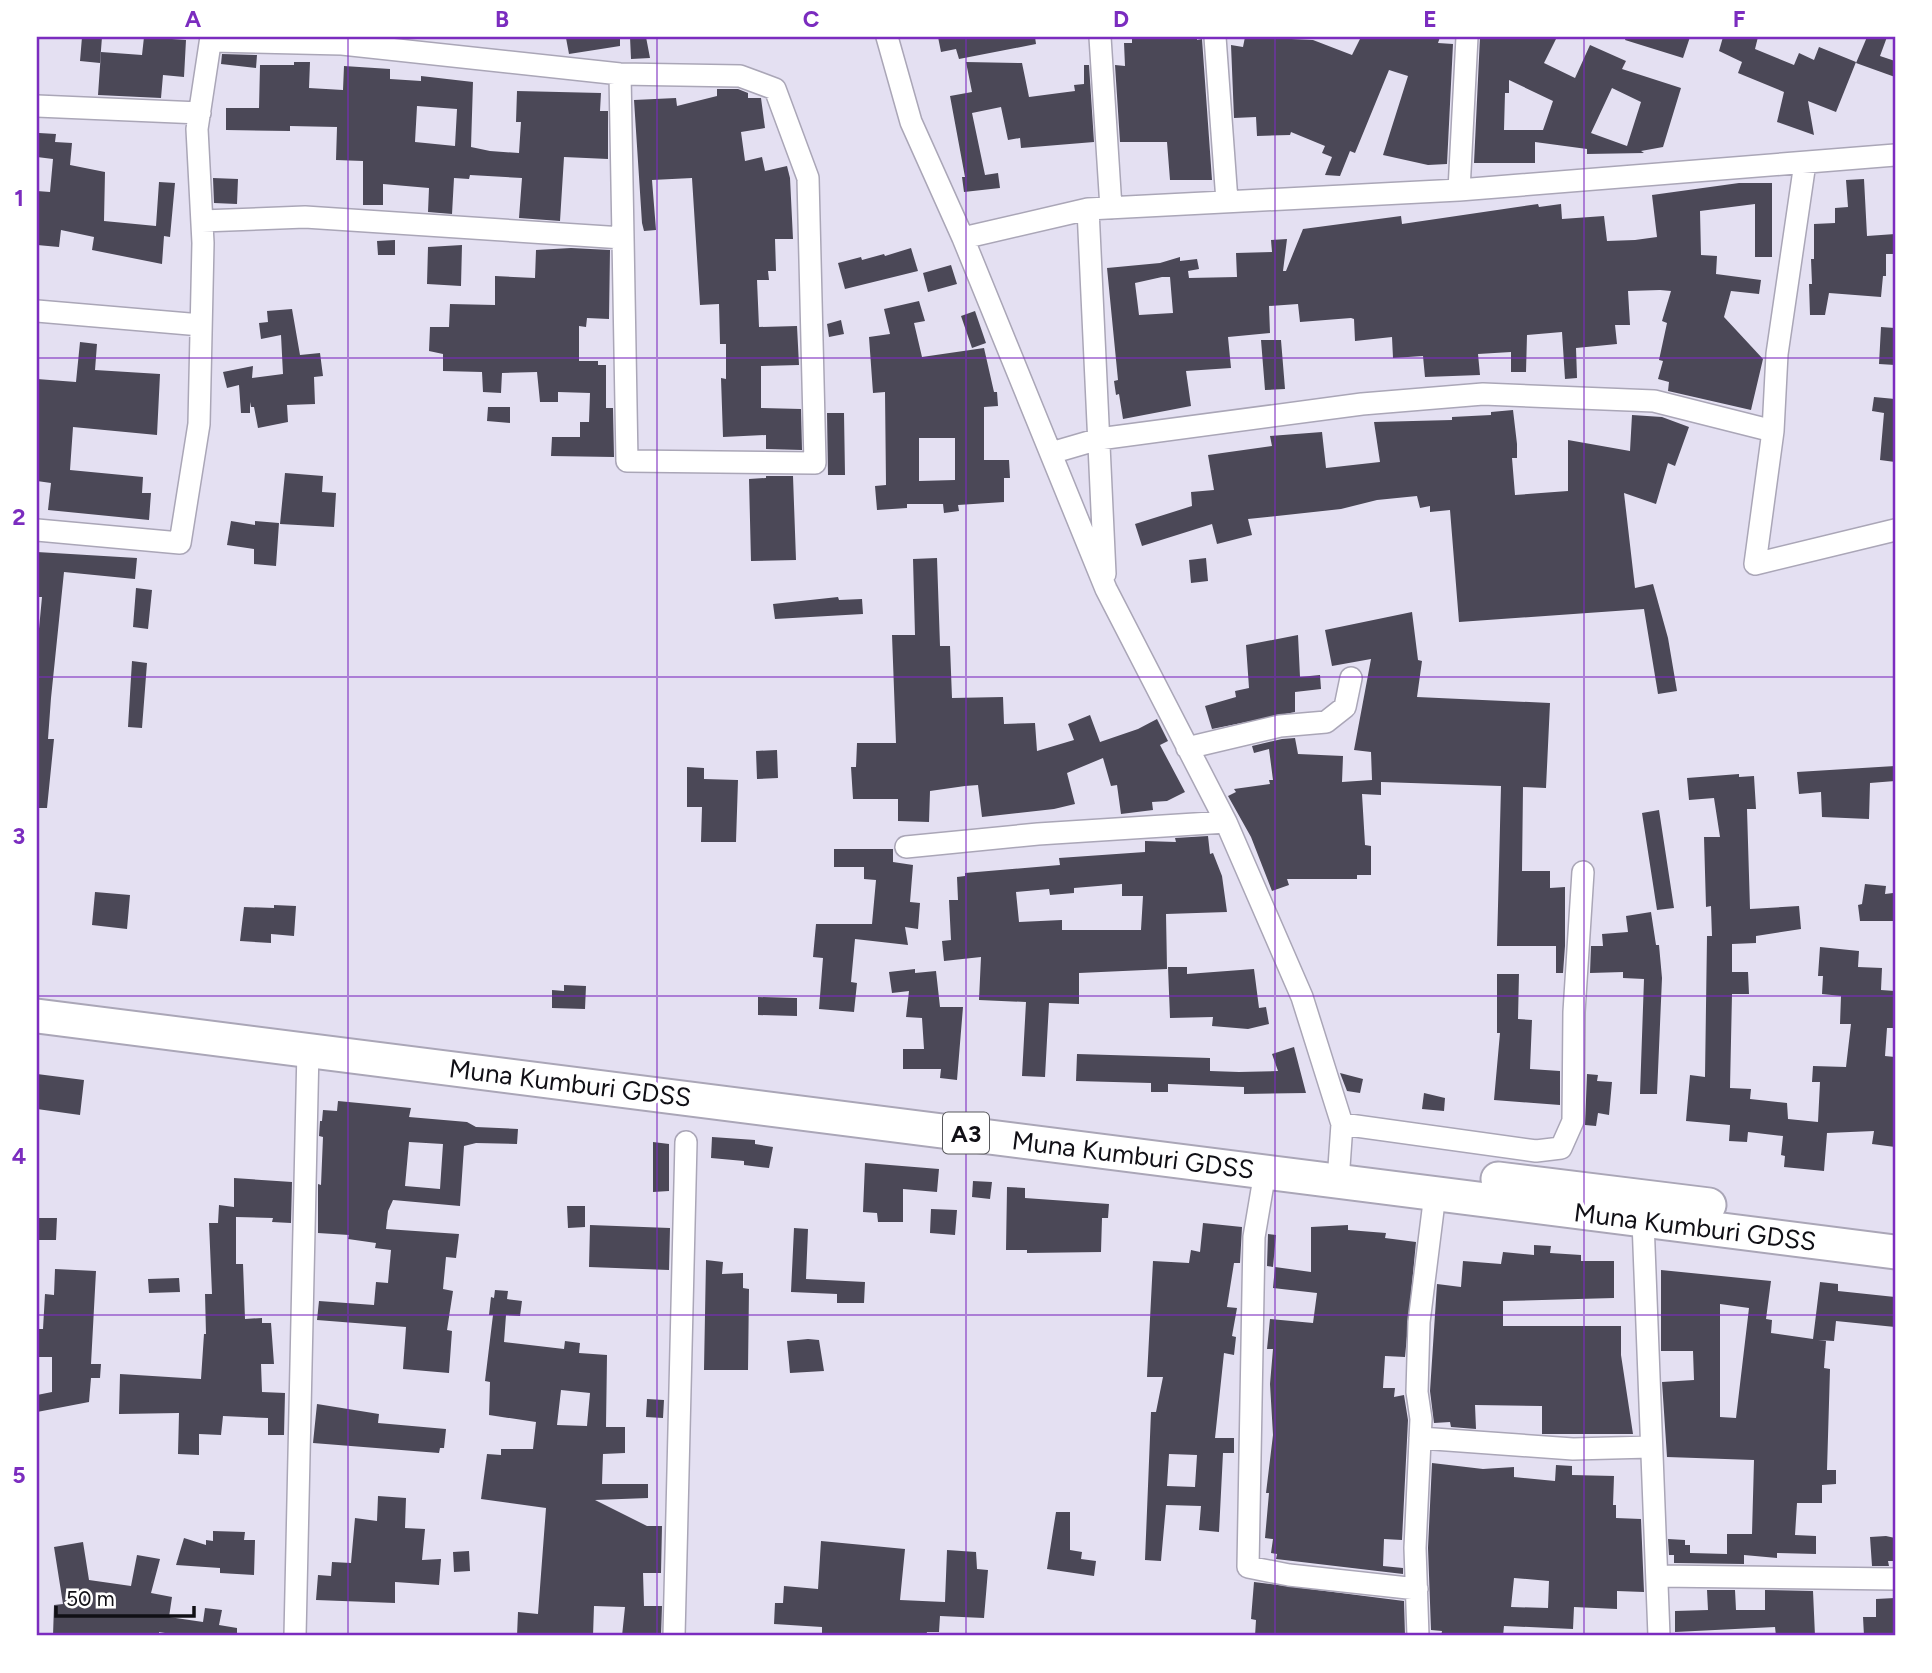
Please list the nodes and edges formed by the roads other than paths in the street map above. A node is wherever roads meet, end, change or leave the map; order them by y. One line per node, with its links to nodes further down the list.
1 (887, 37): 17 (street)
2 (1100, 37): 13 (street)
3 (1215, 37): 12 (street)
4 (1467, 37): 11 (street)
5 (211, 39): 6 (street); 8 (street)
6 (620, 74): 16 (street); 16 (street)
7 (37, 106): 8 (street)
8 (200, 113): 15 (street)
9 (1895, 155): 10 (street)
10 (1805, 163): 11 (street); 20 (street)
11 (1460, 190): 12 (street)
12 (1227, 201): 13 (street)
13 (1111, 208): 14 (street)
14 (1088, 209): 17 (street); 21 (street)
15 (202, 221): 16 (street); 19 (street)
16 (623, 238)
17 (963, 238): 22 (street)
18 (37, 311): 19 (street)
19 (201, 325): 23 (street)
20 (1773, 431): 21 (street); 24 (street)
21 (1099, 439): 22 (street); 25 (street)
22 (1051, 453): 25 (street)
23 (37, 530)
24 (1895, 530)
25 (1106, 589): 27 (street)
26 (1350, 678): 27 (street)
27 (1187, 748): 28 (street)
28 (1226, 822): 29 (street); 34 (street)
29 (906, 847)
30 (1583, 872): 34 (street)
31 (37, 994): 36 (highway, Muna Kumburi GDSS / A3)
32 (37, 1016): 33 (highway, Muna Kumburi GDSS / A3)
33 (308, 1049): 37 (highway, Muna Kumburi GDSS / A3); 47 (street)
34 (1342, 1124): 36 (street)
35 (686, 1142): 48 (street)
36 (1340, 1170): 37 (highway, Muna Kumburi GDSS / A3); 38 (highway, Muna Kumburi GDSS / A3); 40 (highway, Muna Kumburi GDSS / A3)
37 (1265, 1172): 46 (street)
38 (1435, 1194): 39 (highway, Muna Kumburi GDSS / A3); 42 (street)
39 (1643, 1221): 41 (highway, Muna Kumburi GDSS / A3); 43 (street)
40 (1895, 1229)
41 (1895, 1252)
42 (1420, 1438): 43 (street); 46 (street)
43 (1650, 1447): 44 (street)
44 (1658, 1576): 45 (street); 50 (street)
45 (1895, 1579)
46 (1416, 1589): 49 (street)
47 (295, 1636)
48 (674, 1636)
49 (1418, 1636)
50 (1659, 1636)

